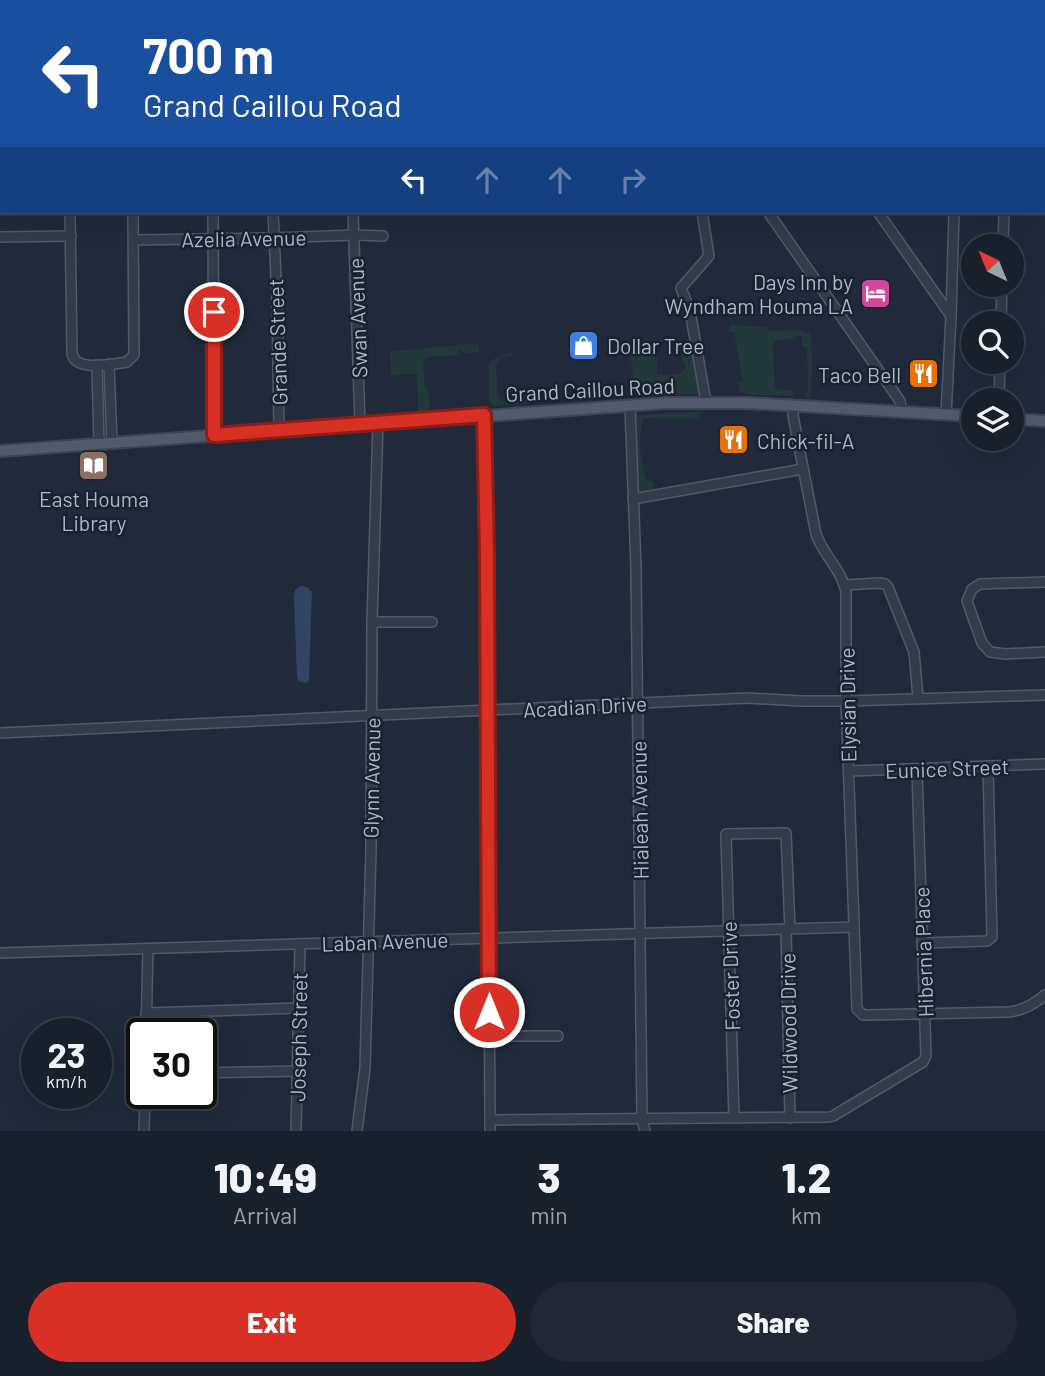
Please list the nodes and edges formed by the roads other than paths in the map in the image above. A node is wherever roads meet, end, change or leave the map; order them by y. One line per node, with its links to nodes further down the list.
1 (71, 214): 13 (street)
2 (133, 214): 18 (street)
3 (213, 214): 16 (street)
4 (273, 214): 17 (street, Grande Street)
5 (353, 214): 12 (street, Swan Avenue)
6 (702, 214): 22 (street)
7 (769, 214): 25 (street)
8 (879, 214): 19 (street)
9 (954, 214): 19 (street)
10 (1004, 214): 11 (street)
11 (1003, 234)
12 (354, 235): 14 (street, Azelia Avenue); 17 (street, Azelia Avenue); 31 (street, Swan Avenue)
13 (71, 236): 15 (street); 21 (street)
14 (383, 236)
15 (0, 237)
16 (214, 238): 17 (street, Azelia Avenue); 18 (street, Azelia Avenue); 34 (street)
17 (274, 238): 33 (street, Grande Street)
18 (134, 240): 20 (street)
19 (951, 316): 27 (street)
20 (109, 364): 21 (street); 36 (street)
21 (97, 365): 35 (street)
22 (706, 402): 23 (main road, Grand Caillou Road); 24 (main road, Grand Caillou Road)
23 (630, 405): 26 (main road, Grand Caillou Road); 39 (street, Hialeah Avenue)
24 (794, 406): 25 (main road, Grand Caillou Road); 38 (street, Elysian Drive)
25 (902, 412): 27 (main road, Grand Caillou Road)
26 (484, 415): 32 (main road, Grand Caillou Road); 49 (street)
27 (946, 415): 28 (main road, Grand Caillou Road)
28 (961, 416)
29 (1024, 420): 30 (main road)
30 (1045, 421)
31 (360, 424): 32 (main road, Grand Caillou Road); 33 (main road, Grand Caillou Road)
32 (378, 424): 42 (street, Glynn Avenue)
33 (279, 430): 34 (main road, Grand Caillou Road)
34 (214, 435): 36 (main road, Grand Caillou Road)
35 (99, 444): 36 (main road, Grand Caillou Road); 37 (main road, Grand Caillou Road)
36 (112, 444)
37 (0, 451)
38 (803, 469): 39 (street); 41 (street, Elysian Drive)
39 (633, 499): 48 (street, Hialeah Avenue)
40 (1045, 582): 44 (street)
41 (845, 586): 46 (street); 47 (street, Elysian Drive)
42 (372, 622): 43 (street); 50 (street, Glynn Avenue)
43 (432, 622)
44 (1045, 652)
45 (1045, 695): 46 (street, Acadian Drive)
46 (918, 698): 47 (street, Acadian Drive)
47 (846, 701): 48 (street, Acadian Drive); 55 (street, Elysian Drive)
48 (638, 703): 49 (street, Acadian Drive); 60 (street, Hialeah Avenue)
49 (488, 710): 50 (street, Acadian Drive); 61 (street)
50 (372, 716): 51 (street, Acadian Drive); 62 (street, Glynn Avenue)
51 (0, 733)
52 (1045, 764): 53 (street, Eunice Street)
53 (988, 766): 54 (street, Eunice Street); 63 (street)
54 (918, 769): 55 (street, Eunice Street); 63 (street, Hibernia Place)
55 (849, 771): 57 (street, Elysian Drive)
56 (786, 833): 58 (street, Wildwood Drive); 59 (street, Foster Drive)
57 (854, 927): 58 (street, Laban Avenue); 70 (street, Elysian Drive)
58 (788, 929): 59 (street, Laban Avenue); 78 (street, Wildwood Drive)
59 (729, 931): 60 (street, Laban Avenue); 77 (street, Foster Drive)
60 (640, 933): 61 (street, Laban Avenue); 79 (street, Hialeah Avenue)
61 (489, 938): 62 (street, Laban Avenue); 72 (street)
62 (368, 942): 64 (street, Laban Avenue); 83 (street, Glynn Avenue)
63 (922, 943): 70 (street, Hibernia Place)
64 (300, 944): 65 (street, Laban Avenue); 68 (street, Joseph Street)
65 (148, 948): 66 (street, Laban Avenue); 69 (street)
66 (0, 953)
67 (1045, 995): 70 (street)
68 (299, 1008): 69 (street); 74 (street, Joseph Street)
69 (146, 1013): 71 (street)
70 (924, 1013): 78 (street, Hibernia Place)
71 (146, 1018)
72 (490, 1036): 73 (street); 80 (street)
73 (558, 1036)
74 (298, 1071): 75 (street); 82 (street, Joseph Street)
75 (217, 1073)
76 (145, 1109): 81 (street)
77 (734, 1118): 78 (street); 79 (street)
78 (790, 1118)
79 (642, 1119): 80 (street); 85 (street, Hialeah Avenue)
80 (490, 1120): 84 (street)
81 (144, 1131)
82 (296, 1131)
83 (357, 1131)
84 (490, 1131)
85 (645, 1131)

